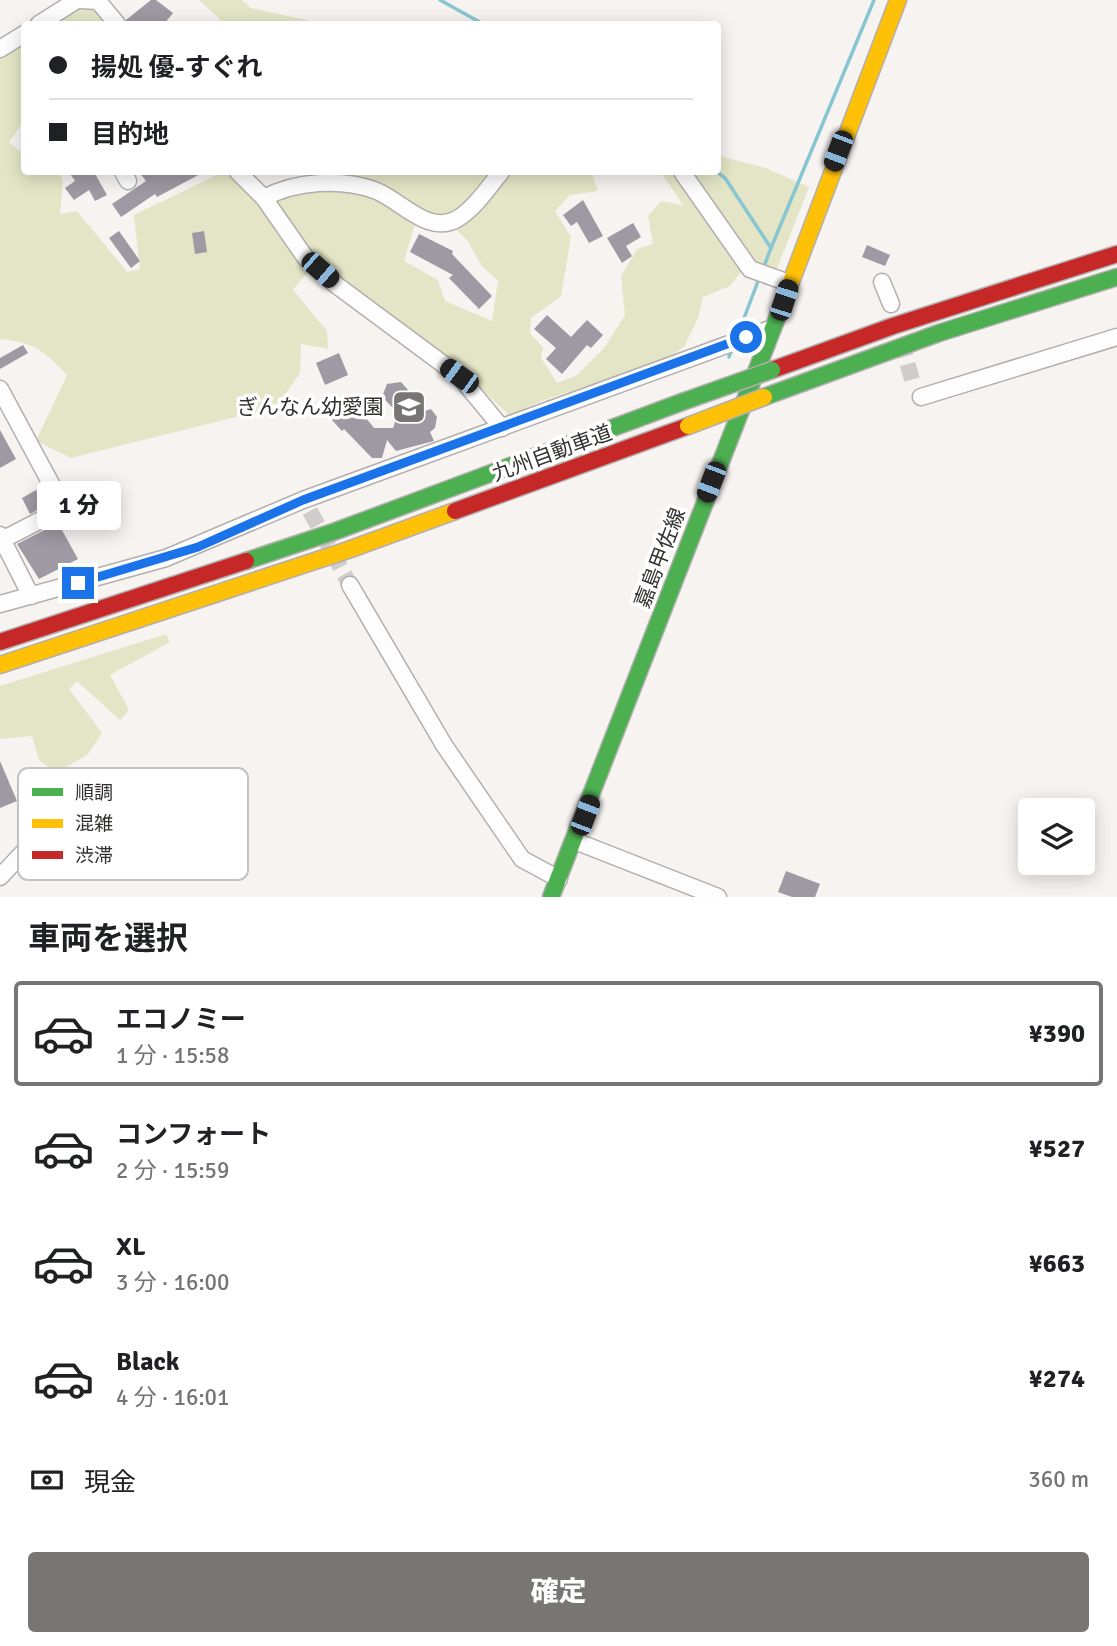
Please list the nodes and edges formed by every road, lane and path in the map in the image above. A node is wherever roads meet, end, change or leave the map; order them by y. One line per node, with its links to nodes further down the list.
1 (79, 0): 3 (street); 6 (street)
2 (898, 0): 15 (main road, 嘉島甲佐線)
3 (60, 11): 4 (street); 5 (street)
4 (44, 21)
5 (69, 21)
6 (115, 21)
7 (21, 36): 8 (street)
8 (0, 49)
9 (241, 175): 12 (street)
10 (498, 175): 12 (street)
11 (684, 175): 15 (street)
12 (264, 198): 22 (street)
13 (1117, 254): 27 (main road, 九州自動車道, bridge)
14 (1117, 277): 28 (main road, 九州自動車道, bridge)
15 (783, 281): 18 (main road, 嘉島甲佐線)
16 (882, 282): 17 (street)
17 (891, 304)
18 (770, 329): 22 (street); 29 (main road, 嘉島甲佐線)
19 (1117, 337): 21 (street)
20 (0, 389): 23 (street)
21 (921, 397)
22 (502, 428): 25 (street)
23 (1, 539): 25 (street)
24 (349, 585): 32 (street)
25 (31, 596): 26 (street)
26 (0, 604)
27 (0, 642)
28 (0, 665)
29 (575, 841): 32 (main road, 嘉島甲佐線); 34 (street)
30 (18, 858): 31 (street)
31 (0, 877)
32 (559, 879): 33 (main road, 嘉島甲佐線)
33 (551, 897)
34 (718, 897)

